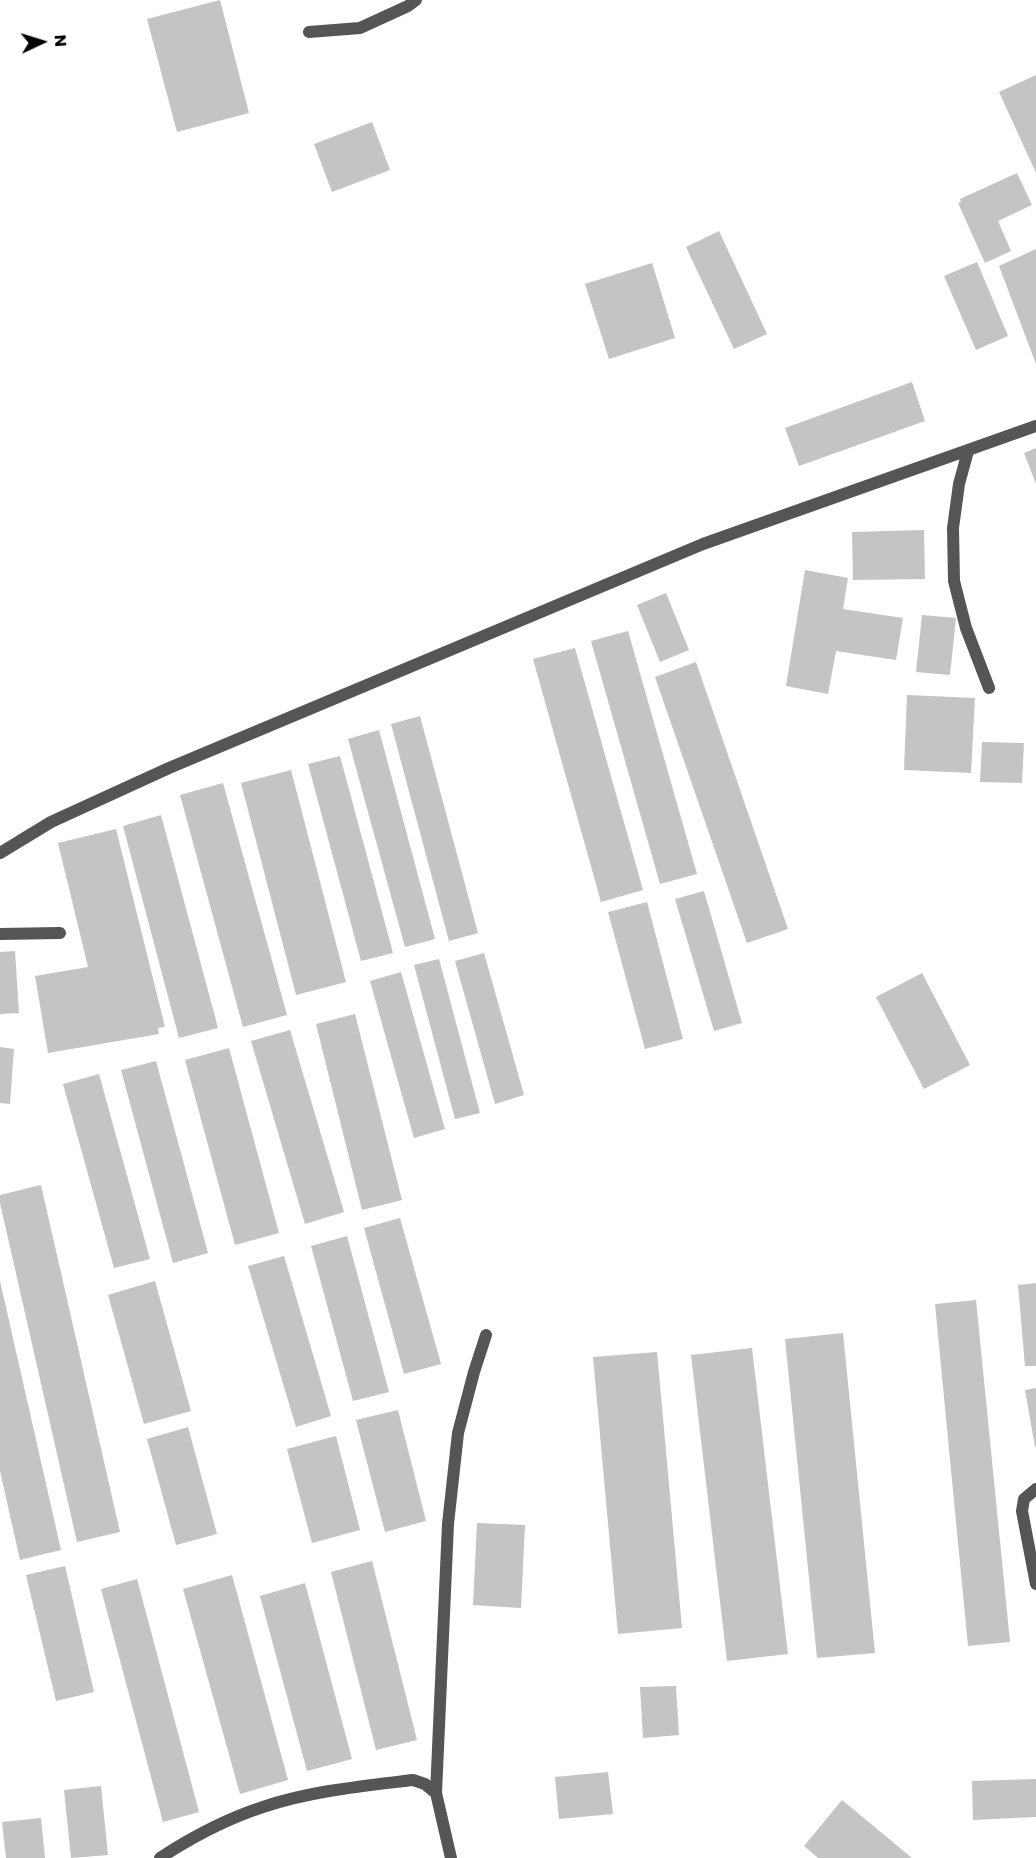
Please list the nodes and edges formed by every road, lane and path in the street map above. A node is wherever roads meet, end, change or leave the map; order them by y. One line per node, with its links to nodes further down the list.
1 (416, 0): 2 (street)
2 (309, 32)
3 (1036, 426): 4 (street)
4 (968, 451): 5 (street); 6 (street)
5 (989, 688)
6 (0, 853)
7 (60, 933): 8 (street)
8 (0, 934)
9 (486, 1335): 12 (street)
10 (1036, 1489): 11 (street)
11 (1036, 1584)
12 (436, 1793): 13 (street); 14 (street)
13 (160, 1858)
14 (452, 1858)

